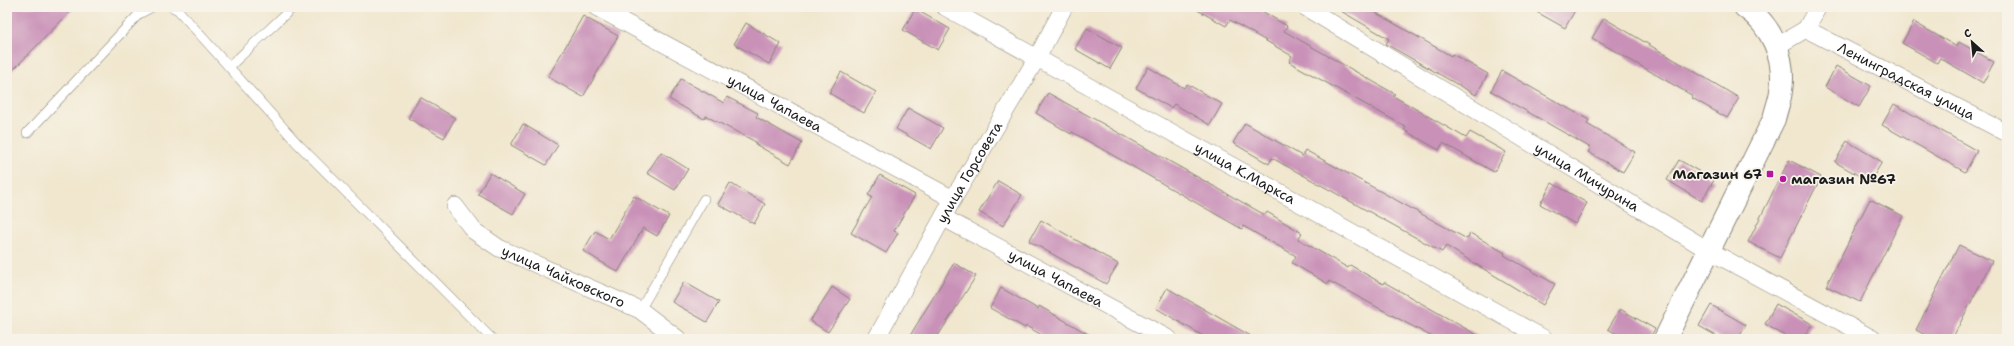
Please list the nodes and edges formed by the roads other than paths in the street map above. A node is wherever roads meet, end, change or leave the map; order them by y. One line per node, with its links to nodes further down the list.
1 (152, 7): 15 (lane)
2 (172, 7): 13 (lane)
3 (293, 7): 13 (lane)
4 (596, 7): 17 (street, улица Чапаева)
5 (945, 7): 12 (street, улица К.Маркса)
6 (1064, 7): 12 (street, улица Горсовета)
7 (1305, 7): 20 (street, улица Мичурина)
8 (1745, 7): 11 (street)
9 (1818, 7): 10 (street)
10 (1806, 29): 11 (street); 14 (street, Ленинградская улица)
11 (1777, 46): 20 (street)
12 (1037, 58): 17 (street, улица Горсовета); 26 (street, улица К.Маркса)
13 (229, 67): 22 (lane)
14 (2007, 132)
15 (27, 133)
16 (704, 199): 21 (lane)
17 (953, 199): 19 (street, улица Горсовета)
18 (455, 206): 21 (street, улица Чайковского)
19 (944, 218): 24 (street, улица Горсовета); 25 (street, улица Чапаева)
20 (1708, 250): 27 (street); 28 (street, улица Мичурина)
21 (640, 310): 23 (street, улица Чайковского)
22 (492, 339)
23 (678, 339)
24 (876, 339)
25 (1169, 339)
26 (1545, 339)
27 (1665, 339)
28 (1873, 339)

